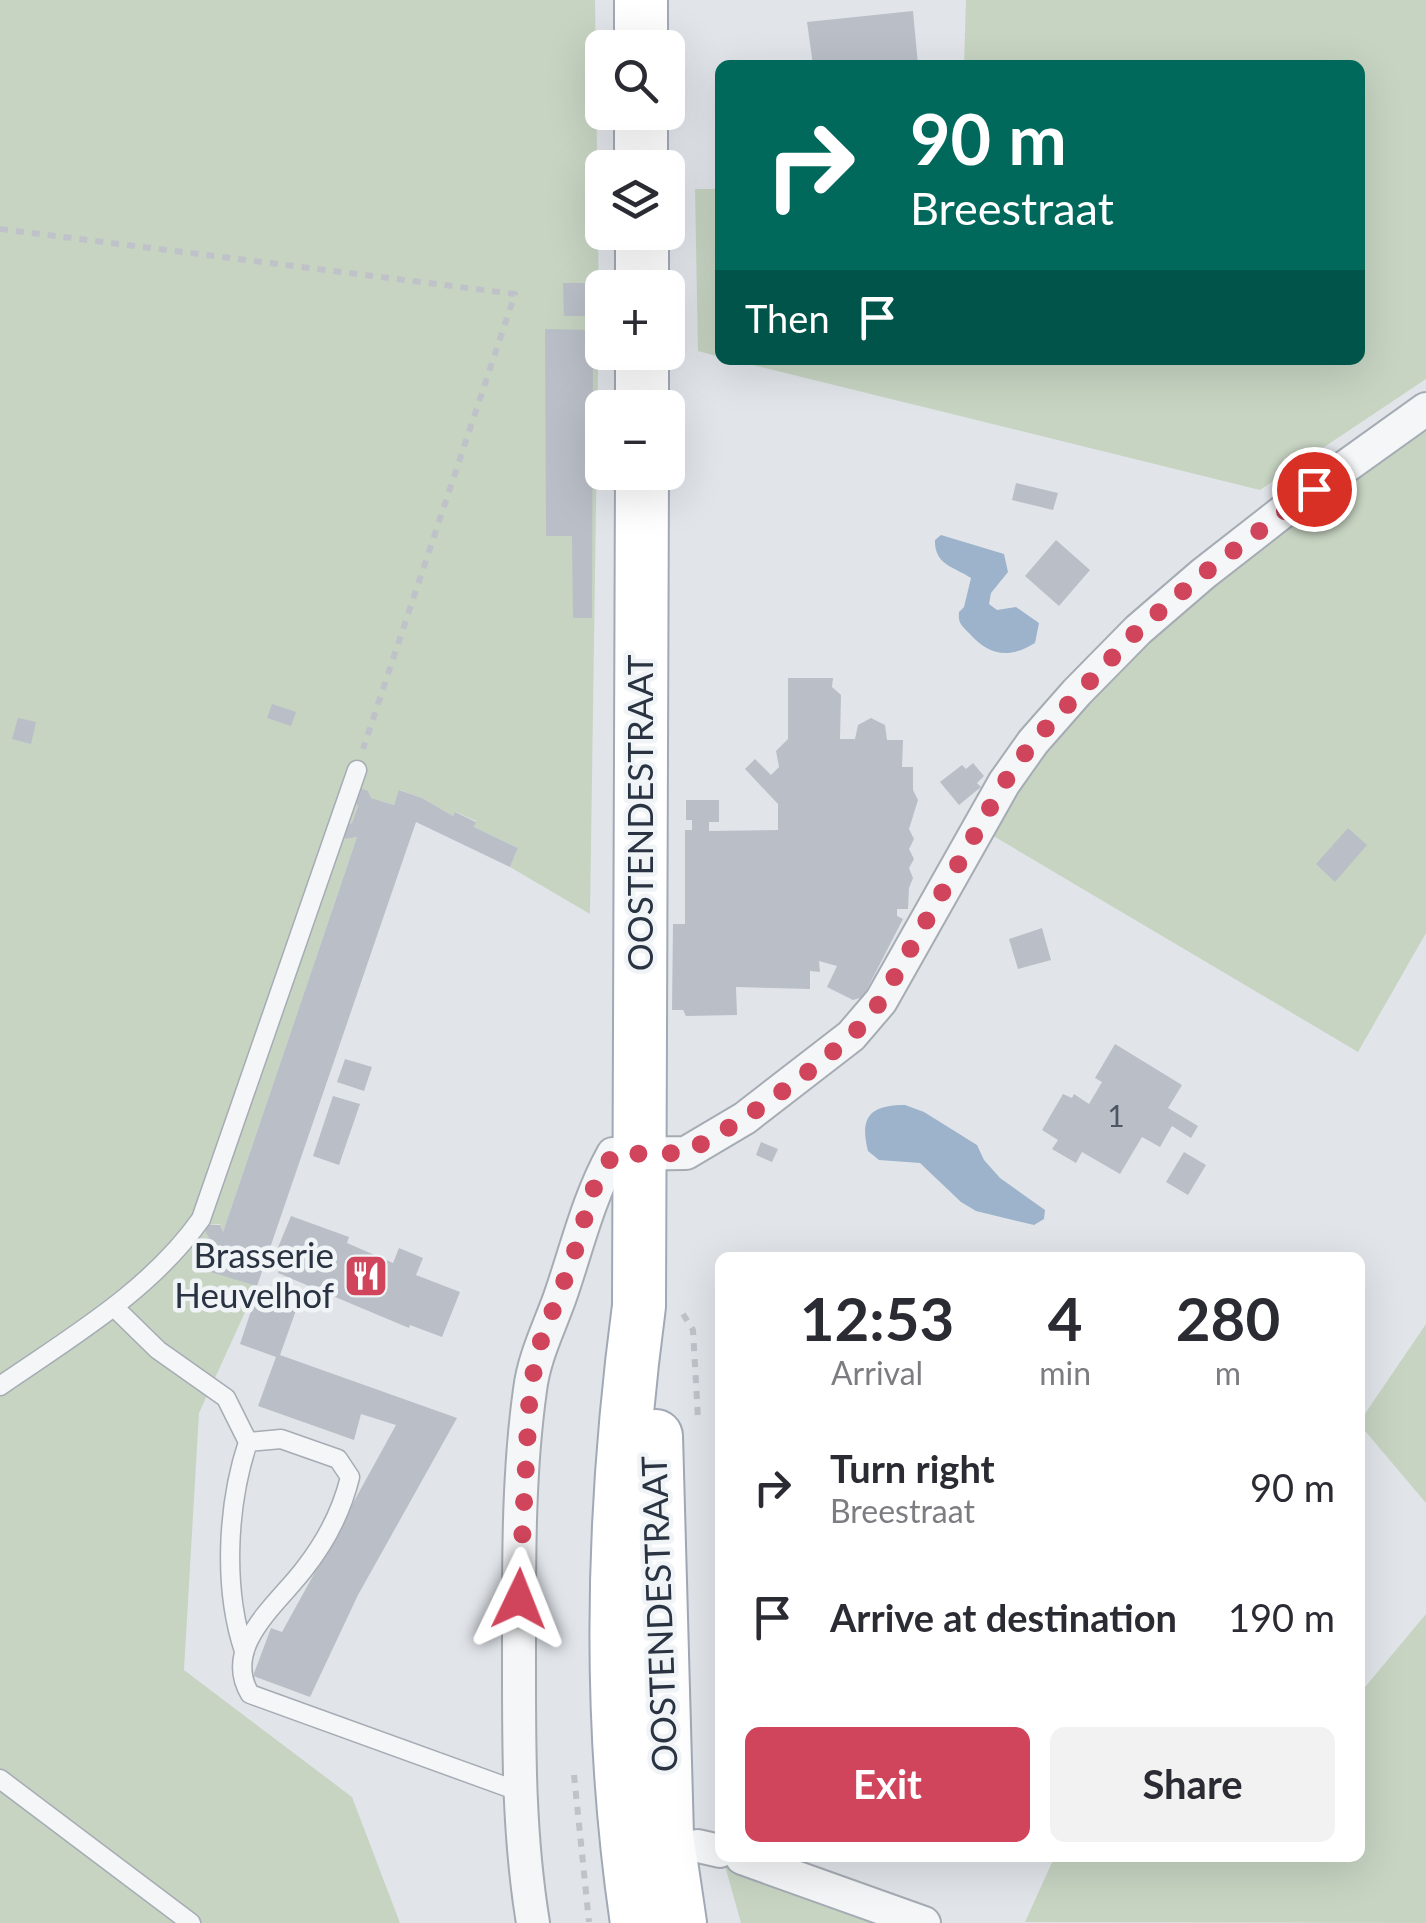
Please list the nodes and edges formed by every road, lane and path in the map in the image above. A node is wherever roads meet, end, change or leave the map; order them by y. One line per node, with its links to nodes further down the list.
1 (641, 0): 2 (main road)
2 (641, 30)
3 (0, 229): 6 (path)
4 (1426, 409): 7 (street)
5 (642, 490): 7 (main road, OOSTENDESTRAAT)
6 (357, 770): 9 (lane)
7 (640, 1154): 8 (main road, OOSTENDESTRAAT); 14 (street)
8 (639, 1306): 18 (main road, OOSTENDESTRAAT); 19 (main road, OOSTENDESTRAAT)
9 (114, 1307): 10 (lane); 11 (lane)
10 (0, 1386)
11 (248, 1442): 12 (lane); 12 (lane)
12 (244, 1651): 14 (lane)
13 (0, 1779): 16 (lane)
14 (518, 1791): 17 (street)
15 (753, 1862): 20 (street)
16 (191, 1923)
17 (534, 1923)
18 (637, 1923)
19 (680, 1923)
20 (924, 1923)

